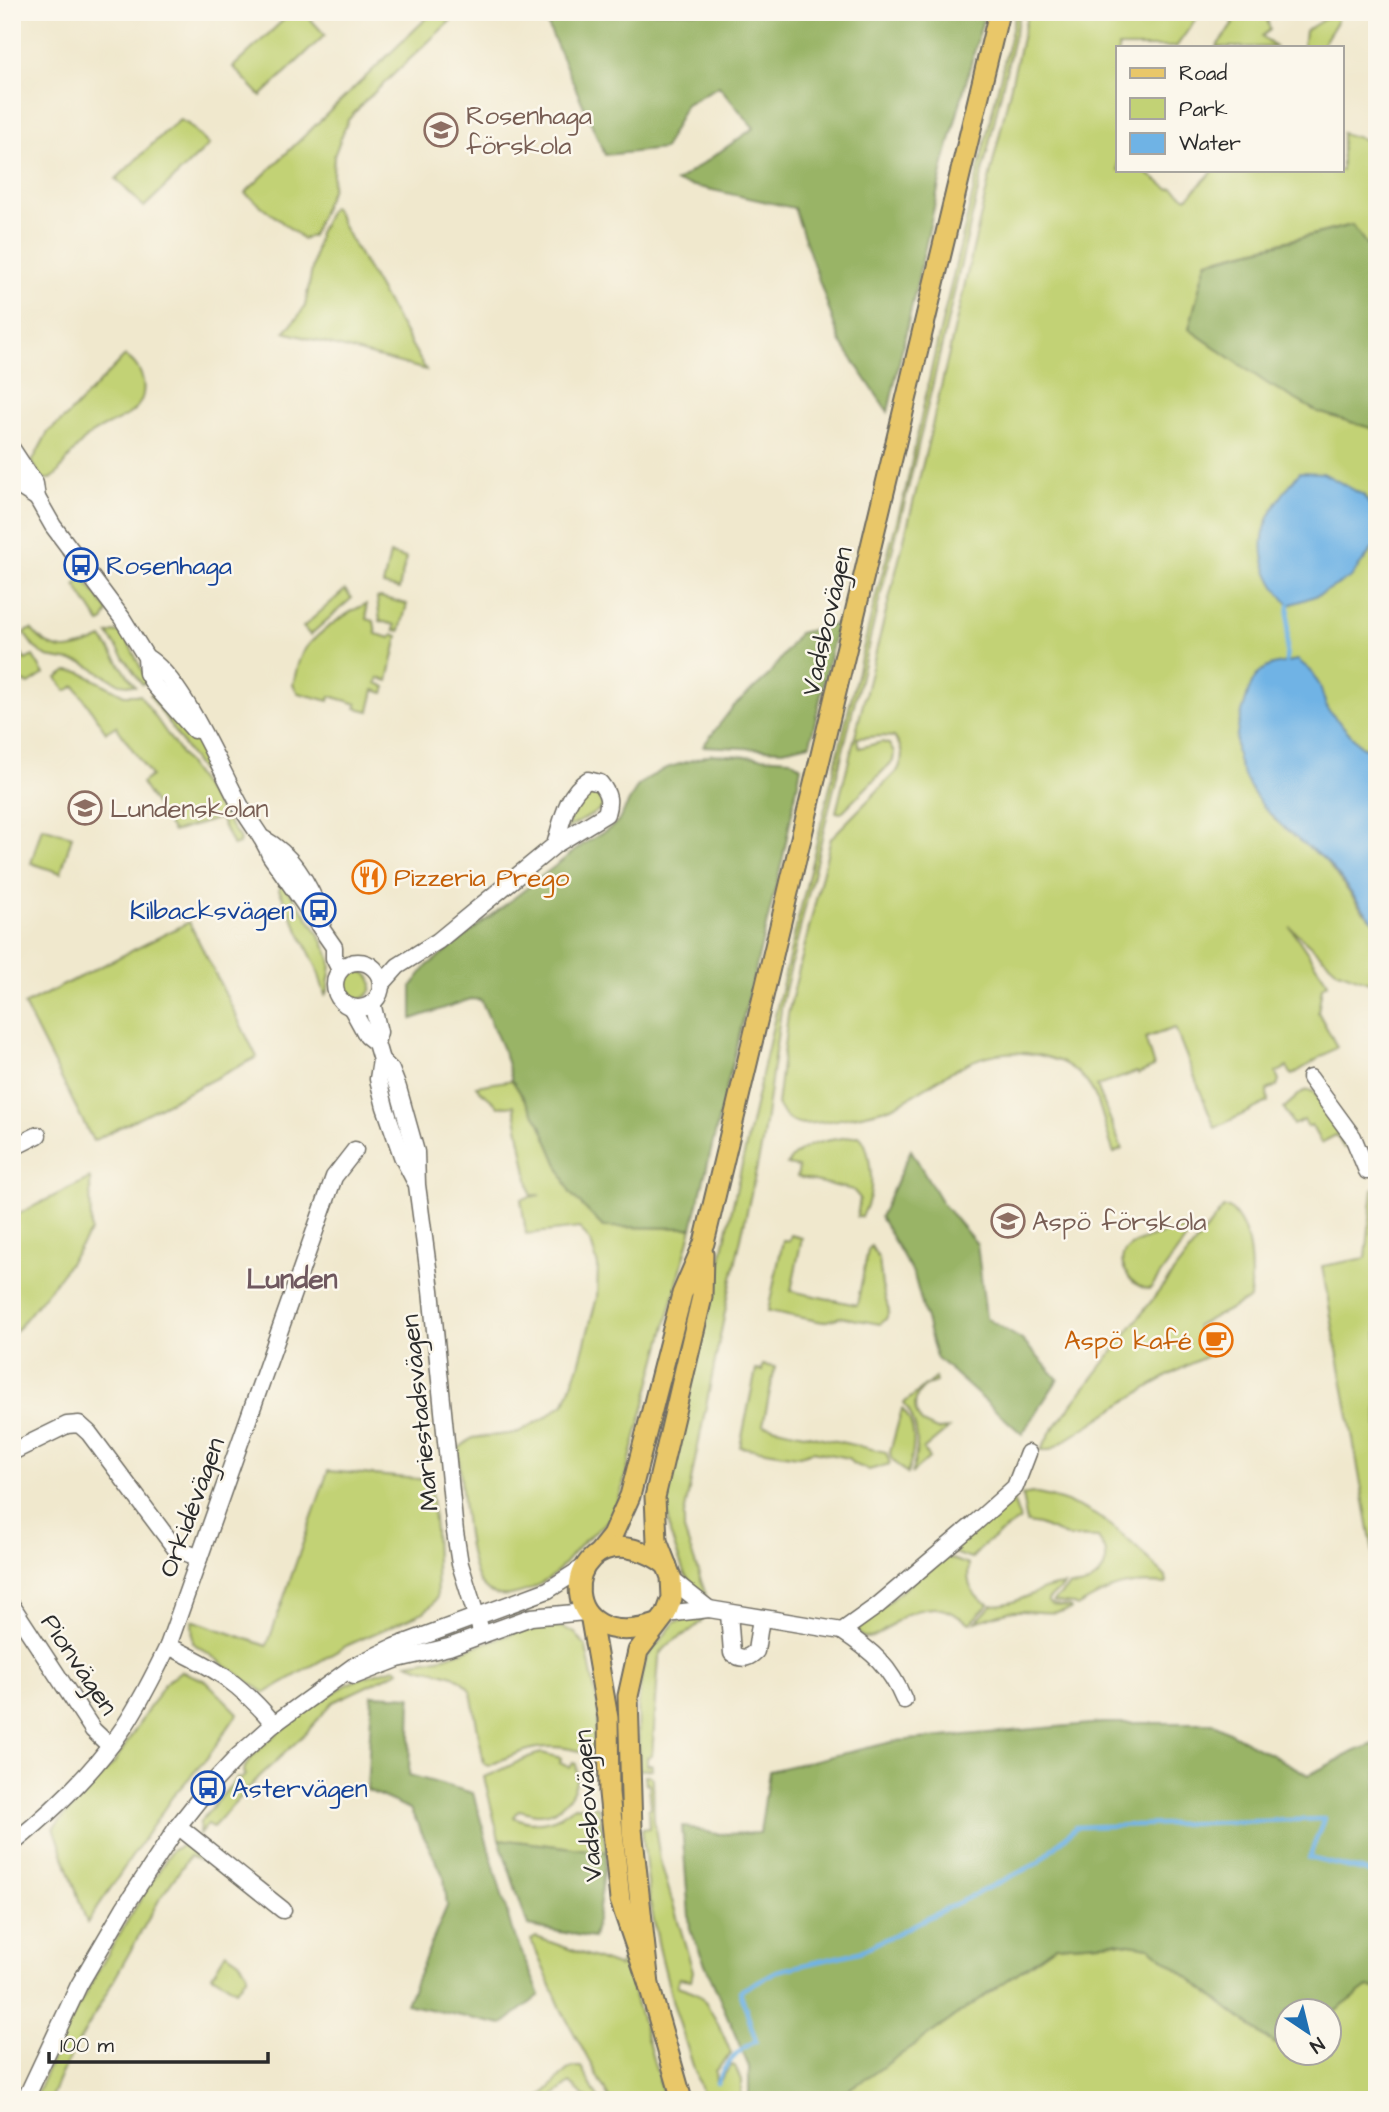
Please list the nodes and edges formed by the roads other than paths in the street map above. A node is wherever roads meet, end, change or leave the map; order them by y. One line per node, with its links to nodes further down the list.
1 (999, 12): 19 (main road, Vadsbovägen)
2 (12, 449): 4 (street)
3 (12, 474): 4 (street)
4 (37, 498): 6 (street)
5 (555, 845): 8 (street)
6 (330, 940): 7 (street); 9 (street)
7 (366, 964): 8 (street); 9 (street); 10 (street)
8 (398, 966): 10 (street)
9 (340, 970): 12 (street)
10 (381, 985): 11 (street)
11 (372, 1003): 12 (street); 13 (street, Mariestadsvägen)
12 (351, 1007): 13 (street, Mariestadsvägen)
13 (376, 1043): 28 (street, Mariestadsvägen)
14 (1310, 1078): 18 (street)
15 (38, 1135): 16 (street)
16 (12, 1148)
17 (355, 1150): 22 (street, Orkidévägen)
18 (1367, 1171)
19 (704, 1243): 23 (main road, Vadsbovägen); 24 (main road, Vadsbovägen)
20 (12, 1452): 22 (street)
21 (1028, 1453): 32 (street)
22 (199, 1558): 34 (street, Orkidévägen)
23 (593, 1558): 24 (main road); 28 (street); 29 (main road)
24 (670, 1573): 26 (street); 31 (main road)
25 (12, 1606): 38 (street, Pionvägen)
26 (709, 1609): 27 (street); 31 (street)
27 (729, 1614): 30 (street); 30 (street)
28 (475, 1616): 33 (street, Mariestadsvägen); 35 (street)
29 (588, 1616): 31 (main road); 33 (street); 42 (main road, Vadsbovägen)
30 (761, 1618): 32 (street)
31 (662, 1619): 42 (main road, Vadsbovägen)
32 (842, 1631): 36 (street)
33 (482, 1634): 35 (street)
34 (168, 1646): 37 (street); 38 (street, Orkidévägen)
35 (328, 1685): 37 (street)
36 (904, 1700)
37 (274, 1724): 39 (street)
38 (110, 1746): 40 (street, Orkidévägen)
39 (178, 1826): 41 (street); 43 (street)
40 (12, 1844)
41 (283, 1910)
42 (649, 1985): 44 (main road, Vadsbovägen)
43 (25, 2100)
44 (682, 2100)

